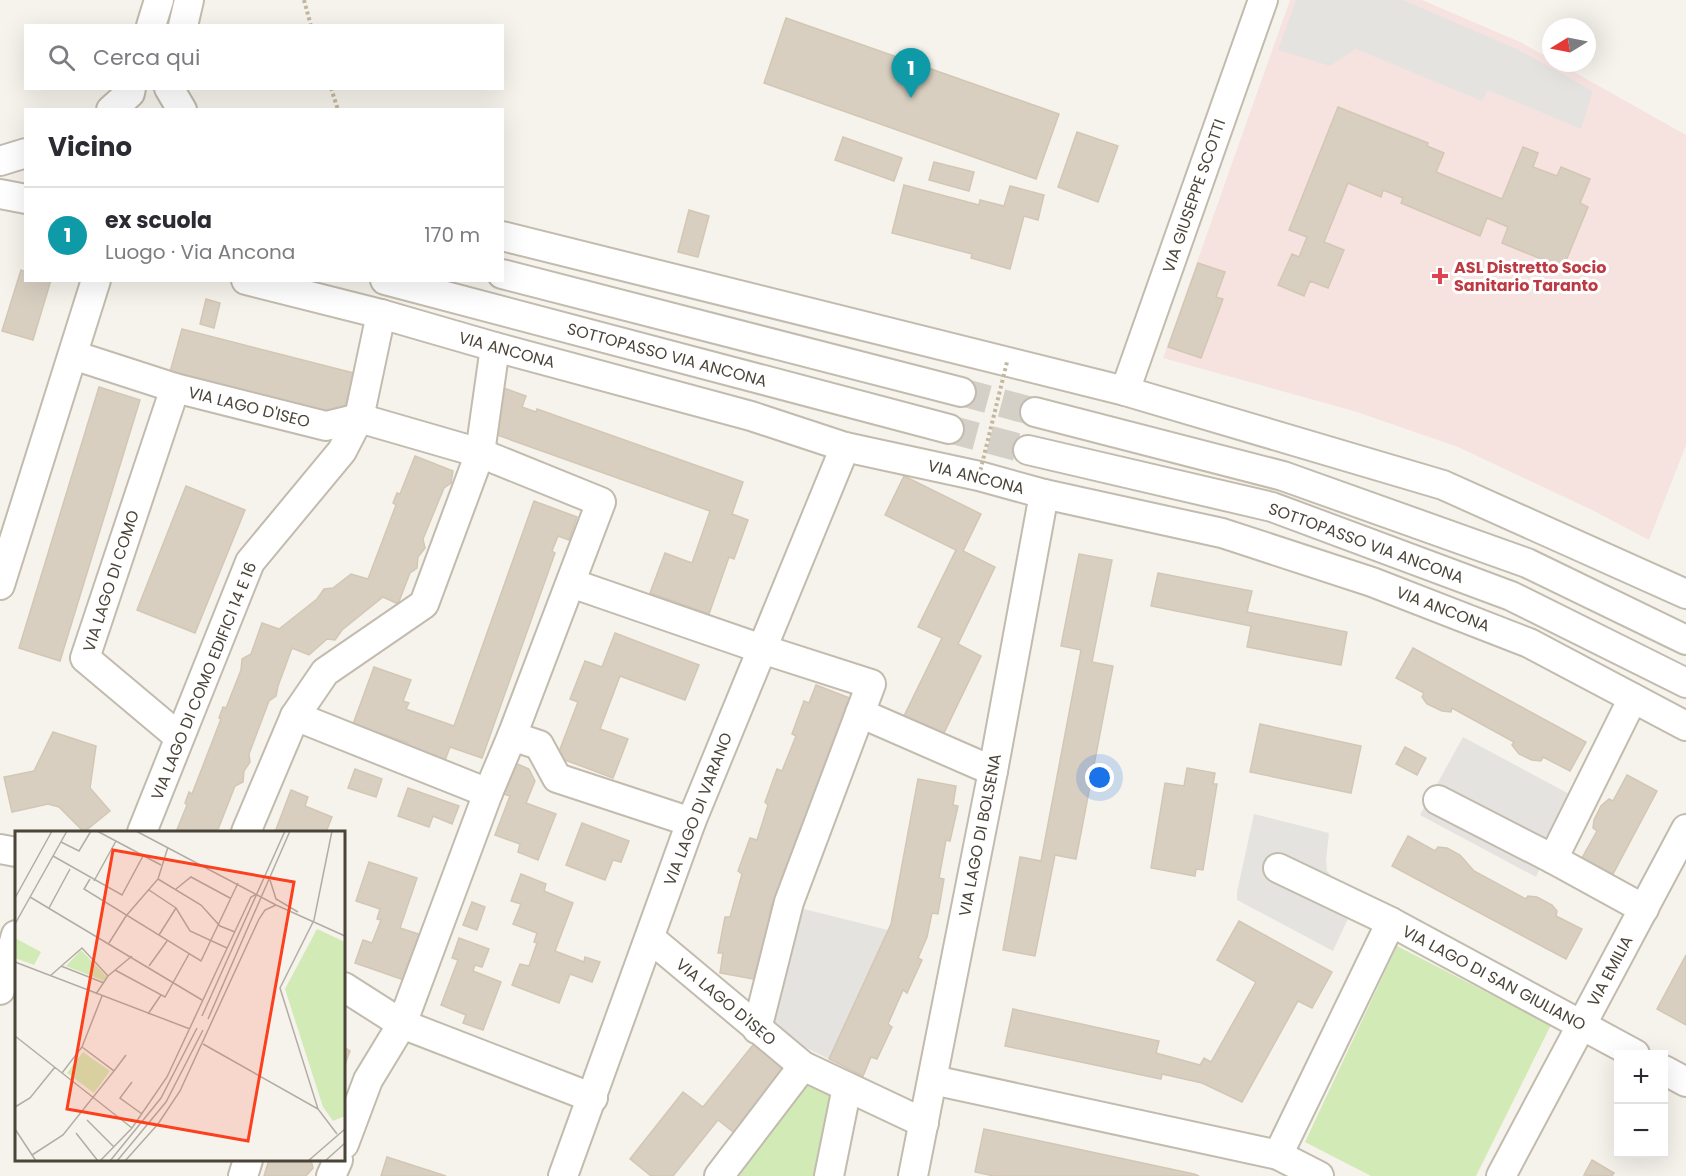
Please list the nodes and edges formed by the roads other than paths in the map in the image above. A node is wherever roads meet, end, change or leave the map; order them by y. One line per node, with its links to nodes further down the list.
1 (159, 0): 4 (street)
2 (189, 0): 5 (street)
3 (1263, 0): 25 (street, VIA GIUSEPPE SCOTTI)
4 (152, 24)
5 (183, 24)
6 (168, 90): 8 (street)
7 (170, 90): 9 (street)
8 (163, 108)
9 (181, 108)
10 (24, 154): 11 (street)
11 (0, 161): 12 (street)
12 (24, 166)
13 (0, 194): 14 (street)
14 (24, 199)
15 (504, 236): 25 (street)
16 (504, 275): 26 (street)
17 (95, 282): 23 (street)
18 (254, 282): 21 (street, VIA ANCONA)
19 (385, 282): 21 (street)
20 (393, 282): 29 (street, SOTTOPASSO VIA ANCONA)
21 (389, 317): 22 (street, VIA ANCONA); 28 (street, VIA LAGO DI COMO EDIFICI 14 E 16)
22 (495, 347): 30 (street, VIA ANCONA); 32 (street)
23 (73, 354): 24 (street, VIA LAGO D'ISEO); 35 (street)
24 (175, 388): 28 (street, VIA LAGO D'ISEO); 46 (street, VIA LAGO DI COMO)
25 (1125, 391): 36 (street)
26 (961, 392)
27 (1035, 412): 38 (street)
28 (359, 418): 32 (street); 46 (street, VIA LAGO DI COMO EDIFICI 14 E 16)
29 (949, 429)
30 (845, 447): 33 (street, VIA ANCONA); 39 (street, VIA LAGO DI VARANO)
31 (1028, 450): 37 (street, SOTTOPASSO VIA ANCONA)
32 (480, 453): 34 (street); 43 (street)
33 (1044, 494): 41 (street, VIA ANCONA); 47 (street, VIA LAGO DI BOLSENA)
34 (571, 583): 39 (street); 45 (street)
35 (0, 585)
36 (1681, 591)
37 (1589, 635): 40 (street, SOTTOPASSO VIA ANCONA); 41 (street)
38 (1686, 640)
39 (762, 650): 42 (street); 50 (street, VIA LAGO DI VARANO)
40 (1686, 683)
41 (1622, 692): 44 (street, VIA ANCONA); 56 (street)
42 (860, 713): 47 (street); 66 (street)
43 (295, 716): 48 (street); 53 (street)
44 (1686, 726)
45 (512, 736): 48 (street); 50 (street)
46 (179, 737): 52 (street, VIA LAGO DI COMO EDIFICI 14 E 16)
47 (993, 771): 70 (street, VIA LAGO DI BOLSENA)
48 (488, 793): 64 (street)
49 (1438, 800): 56 (street)
50 (691, 822): 60 (street, VIA LAGO DI VARANO)
51 (1686, 829): 58 (street, VIA EMILIA)
52 (142, 831)
53 (246, 831)
54 (0, 849): 55 (street)
55 (15, 852)
56 (1553, 860): 58 (street)
57 (1278, 868): 59 (street)
58 (1644, 909): 65 (street, VIA EMILIA)
59 (1391, 922): 65 (street, VIA LAGO DI SAN GIULIANO); 76 (street, VIA LAGO DI SAN GIULIANO)
60 (650, 938): 66 (street, VIA LAGO D'ISEO); 73 (street, VIA LAGO DI VARANO)
61 (15, 941): 62 (street)
62 (7, 985)
63 (345, 988): 64 (street)
64 (402, 1024): 73 (street); 75 (street)
65 (1581, 1026): 67 (street, VIA LAGO DI SAN GIULIANO); 86 (street, VIA EMILIA)
66 (757, 1029): 68 (street, VIA LAGO D'ISEO)
67 (1627, 1050)
68 (803, 1066): 72 (street, VIA LAGO D'ISEO); 82 (street)
69 (1668, 1072): 71 (street)
70 (933, 1080): 74 (street, VIA LAGO DI BOLSENA); 76 (street)
71 (1686, 1082)
72 (847, 1086): 74 (street, VIA LAGO D'ISEO); 83 (street)
73 (593, 1098): 81 (street, VIA LAGO DI VARANO)
74 (924, 1123): 84 (street, VIA LAGO DI BOLSENA)
75 (345, 1141)
76 (1278, 1155): 85 (street)
77 (248, 1161): 79 (street)
78 (338, 1161): 80 (street)
79 (243, 1176)
80 (331, 1176)
81 (564, 1176)
82 (719, 1176)
83 (830, 1176)
84 (913, 1176)
85 (1319, 1176)
86 (1501, 1176)

